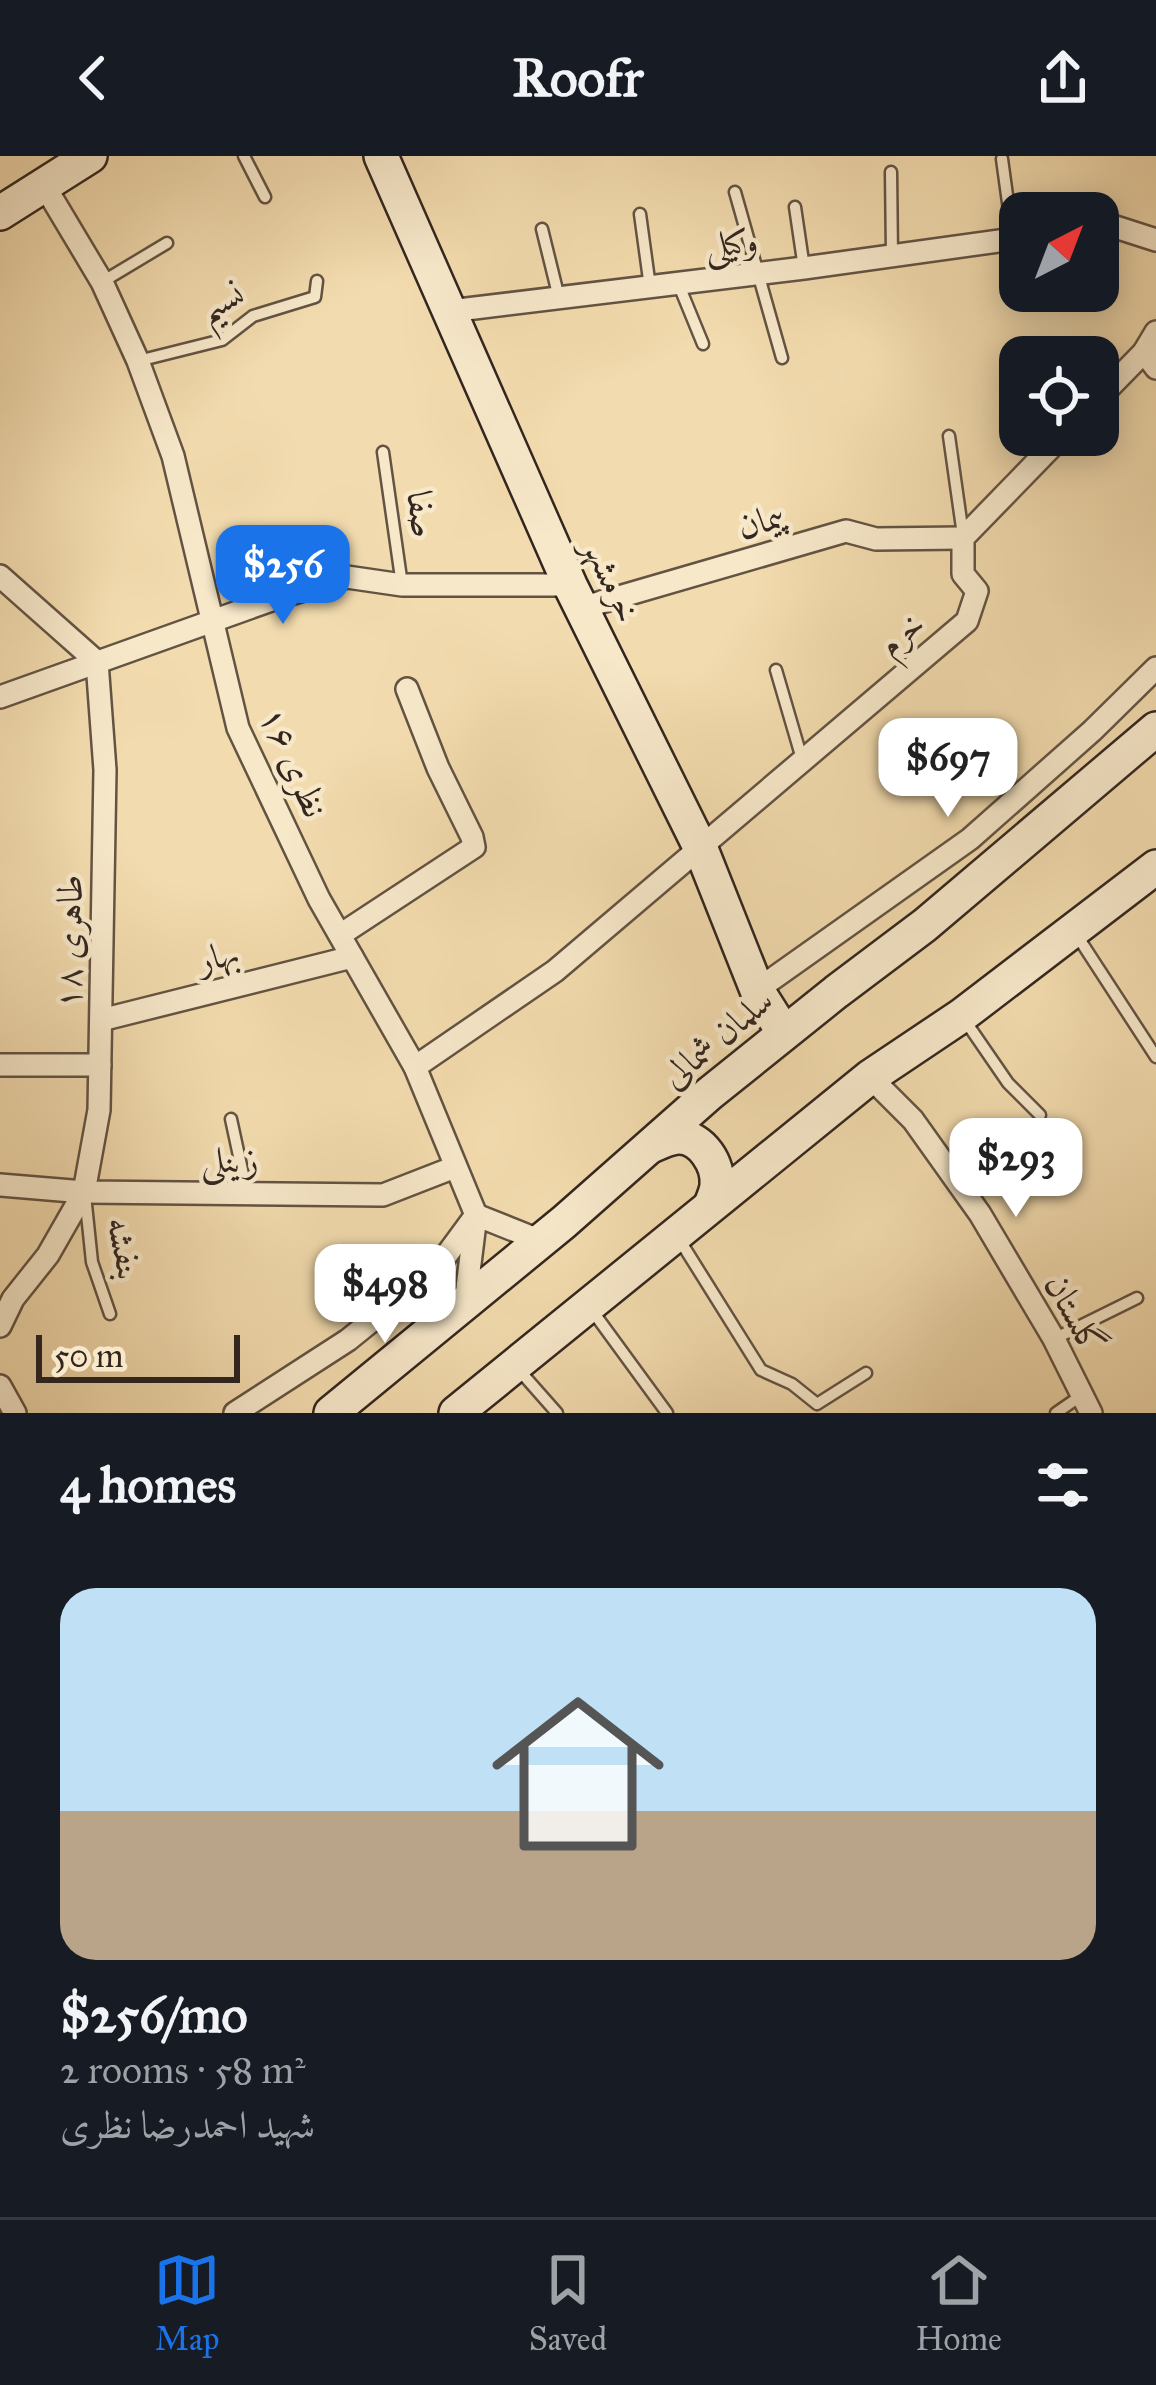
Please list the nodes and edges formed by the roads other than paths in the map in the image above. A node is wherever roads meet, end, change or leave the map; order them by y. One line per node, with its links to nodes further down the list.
1 (89, 156): 6 (main road)
2 (244, 156): 9 (lane)
3 (381, 156): 26 (main road, خرمشهر)
4 (1002, 159): 7 (lane)
5 (891, 172): 18 (lane)
6 (44, 185): 11 (main road); 22 (street, نظری ۱۶)
7 (1008, 192)
8 (735, 193): 20 (lane)
9 (265, 197)
10 (794, 207): 19 (lane)
11 (0, 213)
12 (640, 214): 24 (lane)
13 (1119, 228): 16 (street)
14 (542, 229): 25 (lane)
15 (999, 240): 18 (street, وکیلی)
16 (1156, 240)
17 (167, 243): 22 (lane)
18 (892, 255): 19 (street, وکیلی)
19 (804, 268): 20 (street, وکیلی)
20 (758, 274): 23 (street, وکیلی); 29 (lane)
21 (317, 281): 30 (lane, نسیم)
22 (102, 282): 30 (street, نظری ۱۶)
23 (678, 283): 24 (street, وکیلی); 27 (lane)
24 (650, 287): 25 (street, وکیلی)
25 (559, 298): 26 (street, وکیلی)
26 (450, 311): 38 (main road, خرمشهر)
27 (703, 344)
28 (1152, 351): 31 (street)
29 (782, 358)
30 (138, 362): 39 (street, نظری ۱۶)
31 (1119, 380)
32 (949, 436): 35 (lane)
33 (383, 452): 37 (lane, صفا)
34 (1043, 456): 35 (street)
35 (963, 538): 38 (street, پیمان); 46 (street, خرم)
36 (0, 576): 40 (street)
37 (402, 585): 38 (street, پیمان); 39 (street, پیمان)
38 (575, 597): 47 (main road, خرمشهر)
39 (212, 622): 40 (street, پیمان); 50 (street, نظری ۱۶)
40 (97, 662): 44 (street, پیمان); 54 (street, طاهری ۱۸)
41 (1156, 668): 52 (street)
42 (776, 670): 46 (lane)
43 (407, 689): 50 (street)
44 (0, 697)
45 (1156, 728): 55 (main road, سلمان شمالی)
46 (803, 762): 47 (street, خرم)
47 (701, 849): 52 (main road, خرمشهر); 59 (street, خرم)
48 (1156, 867): 49 (main road)
49 (1074, 931): 53 (main road); 56 (lane)
50 (340, 935): 51 (street, نظری ۱۶)
51 (352, 957): 54 (street, بهار); 59 (street, نظری ۱۶)
52 (757, 990): 55 (main road, خرمشهر)
53 (962, 1016): 60 (main road); 61 (lane)
54 (101, 1020): 58 (street, طاهری ۱۸)
55 (784, 1033): 63 (main road, سلمان شمالی)
56 (1156, 1057)
57 (0, 1065): 58 (street)
58 (100, 1065): 66 (street, طاهری ۱۸)
59 (415, 1067): 64 (street, نظری ۱۶)
60 (870, 1077): 68 (main road); 77 (street, گلستان)
61 (1040, 1115)
62 (231, 1119): 67 (lane)
63 (650, 1146): 68 (main road); 71 (main road, سلمان شمالی)
64 (455, 1167): 67 (street, زینلی); 69 (street, نظری ۱۶)
65 (0, 1185): 66 (street, زینلی)
66 (84, 1192): 67 (street, زینلی); 75 (lane, بنفشه); 76 (street, طاهری ۱۸)
67 (247, 1193)
68 (711, 1205): 70 (main road)
69 (476, 1215): 71 (street); 73 (street); 83 (street)
70 (676, 1234): 74 (main road); 79 (lane)
71 (541, 1241): 73 (main road, سلمان شمالی)
72 (1137, 1298): 77 (lane)
73 (465, 1304): 84 (main road, سلمان شمالی)
74 (589, 1305): 78 (main road); 87 (lane)
75 (110, 1314)
76 (0, 1326)
77 (1054, 1339): 81 (street, گلستان)
78 (514, 1365): 85 (main road); 86 (lane)
79 (866, 1372)
80 (0, 1387): 82 (street)
81 (1087, 1404): 88 (lane)
82 (14, 1413)
83 (235, 1413)
84 (331, 1413)
85 (456, 1413)
86 (557, 1413)
87 (667, 1413)
88 (1056, 1413)

